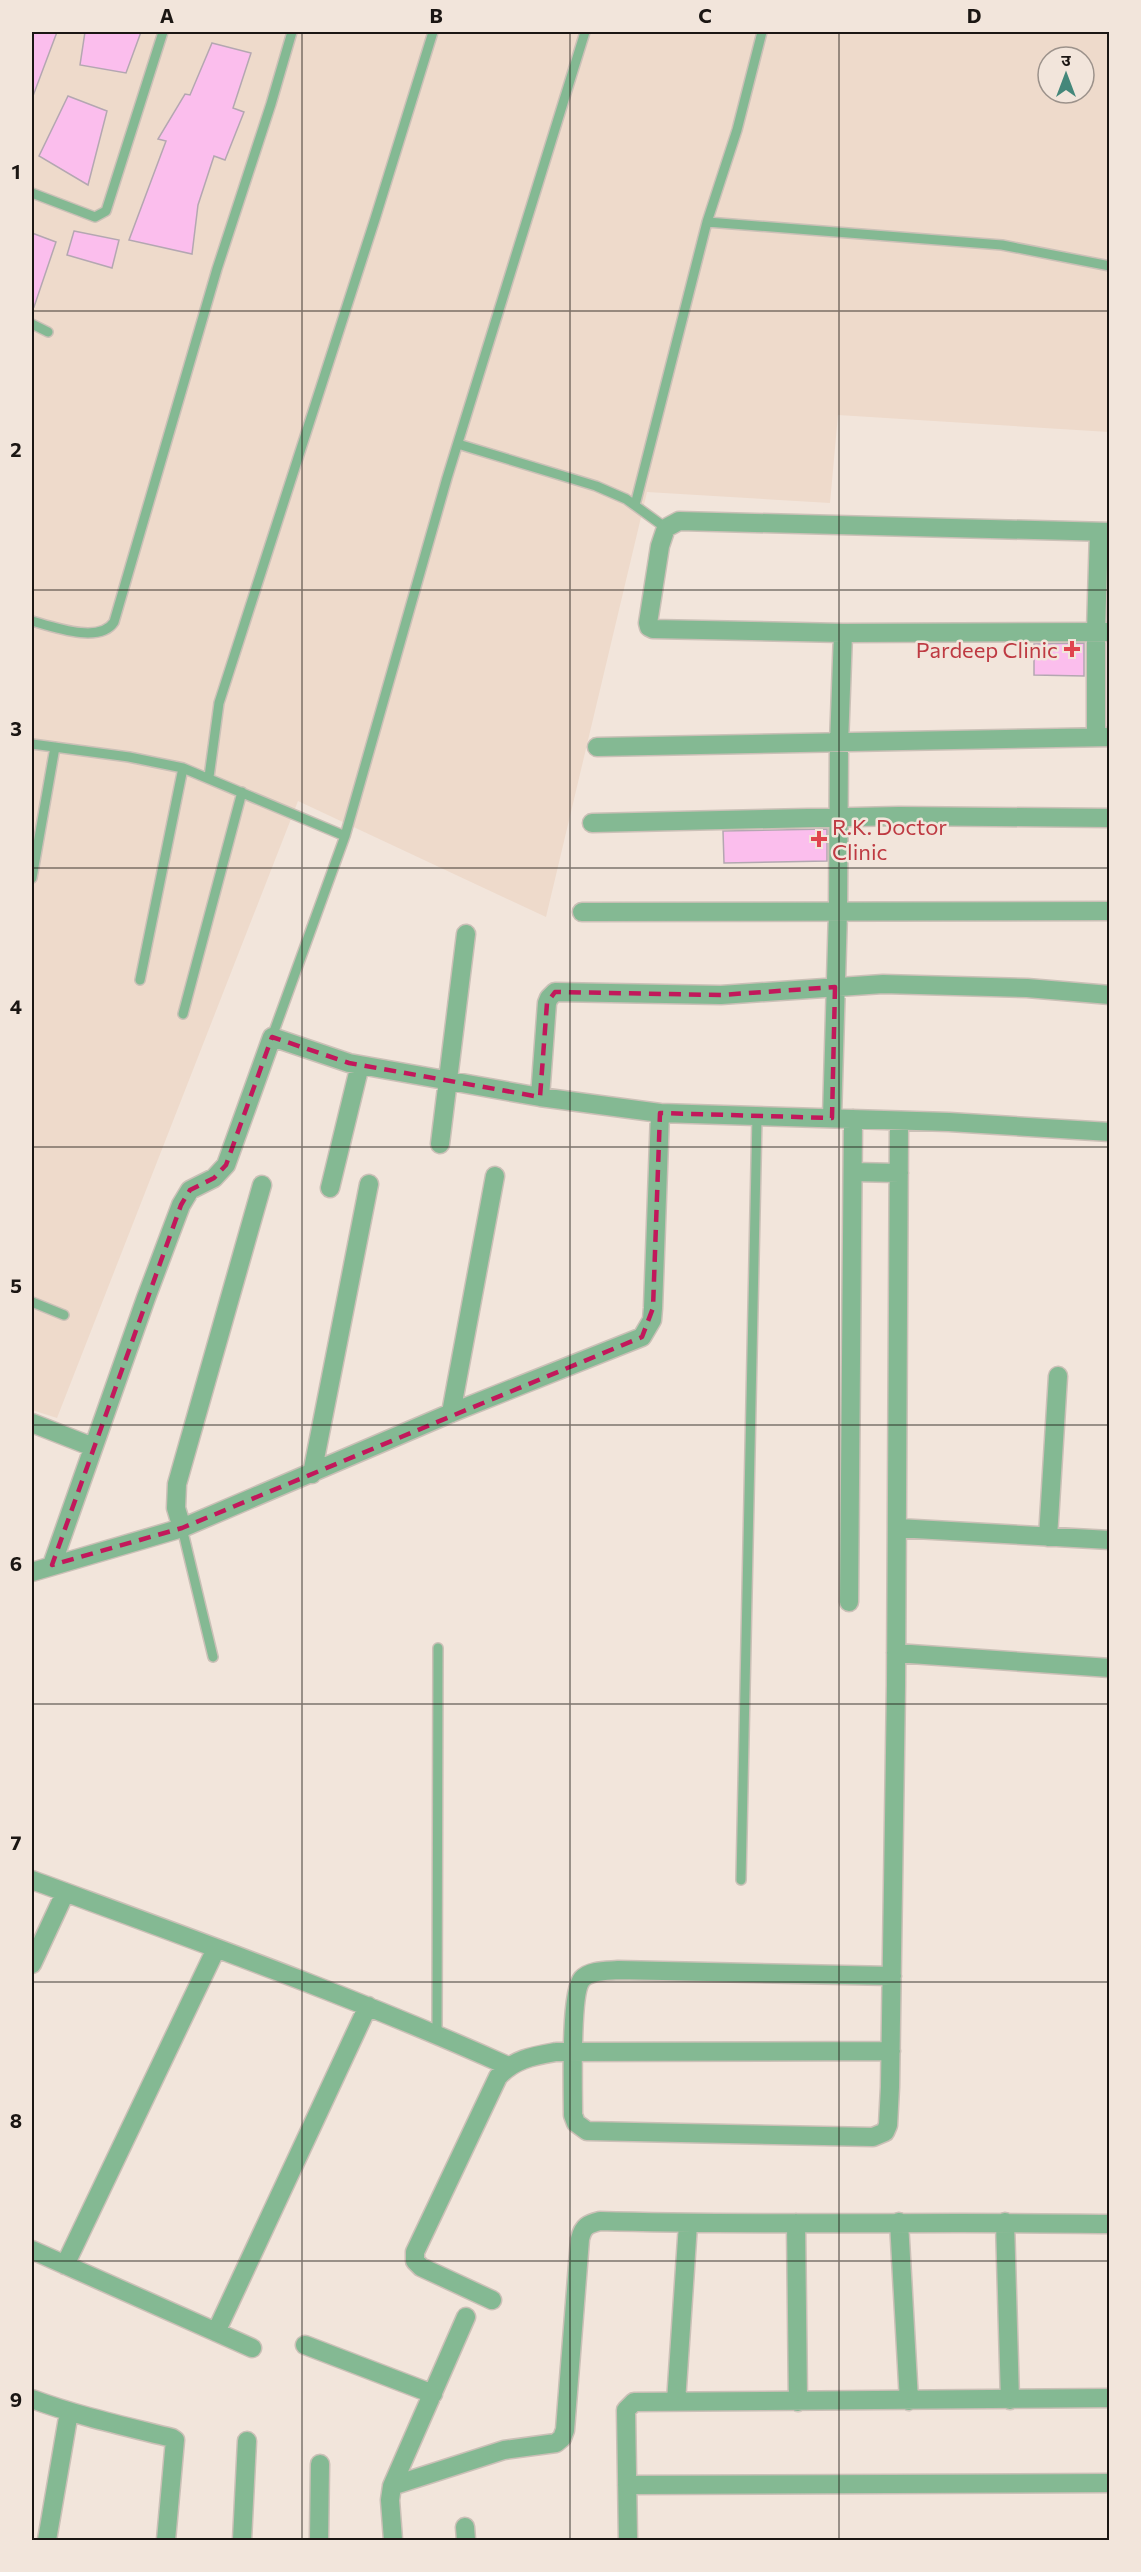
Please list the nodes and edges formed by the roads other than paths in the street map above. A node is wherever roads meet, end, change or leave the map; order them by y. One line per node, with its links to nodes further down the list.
1 (163, 32): 6 (lane)
2 (292, 32): 15 (lane)
3 (433, 32): 24 (lane)
4 (585, 32): 11 (lane)
5 (762, 32): 7 (lane)
6 (32, 193)
7 (707, 222): 8 (lane); 12 (lane)
8 (1110, 266)
9 (32, 324): 10 (lane)
10 (48, 332)
11 (458, 444): 12 (lane); 29 (lane)
12 (635, 505): 13 (lane)
13 (666, 528): 14 (street); 17 (street)
14 (1104, 532): 16 (street)
15 (32, 621)
16 (1103, 632): 17 (street); 18 (street)
17 (843, 633): 20 (street)
18 (1103, 737): 20 (street)
19 (32, 744): 21 (lane)
20 (839, 744): 22 (street); 26 (street)
21 (55, 747): 23 (lane); 30 (lane)
22 (597, 747)
23 (183, 768): 24 (lane); 35 (lane)
24 (209, 777): 25 (lane)
25 (242, 792): 29 (lane); 38 (lane)
26 (840, 817): 27 (street); 28 (street); 31 (street)
27 (1110, 818)
28 (592, 823)
29 (345, 836): 39 (lane)
30 (32, 878)
31 (838, 911): 32 (street); 33 (street); 36 (street)
32 (1110, 911)
33 (582, 912)
34 (466, 934): 41 (street)
35 (141, 980)
36 (835, 987): 37 (street); 42 (street); 45 (street)
37 (1110, 995)
38 (183, 1014)
39 (272, 1037): 40 (street); 61 (street)
40 (360, 1065): 41 (street); 55 (street)
41 (447, 1081): 42 (street); 49 (street)
42 (540, 1097): 43 (street)
43 (660, 1113): 44 (street); 59 (street)
44 (757, 1116): 45 (street); 75 (lane)
45 (832, 1118): 46 (street)
46 (853, 1119): 47 (street); 50 (street)
47 (899, 1120): 48 (street); 51 (street)
48 (1110, 1132)
49 (440, 1144)
50 (853, 1172): 51 (street); 69 (street)
51 (899, 1173): 64 (street)
52 (495, 1176): 59 (street)
53 (369, 1184): 62 (street)
54 (262, 1185): 63 (street)
55 (330, 1188)
56 (32, 1302): 57 (lane)
57 (64, 1315)
58 (1058, 1376): 65 (street)
59 (451, 1413): 62 (street)
60 (32, 1423): 61 (street)
61 (93, 1447): 67 (street)
62 (312, 1474): 63 (street)
63 (182, 1527): 67 (street); 72 (lane)
64 (897, 1527): 65 (street); 71 (street)
65 (1048, 1537): 66 (street)
66 (1110, 1540)
67 (52, 1564): 68 (street)
68 (32, 1572)
69 (849, 1602)
70 (438, 1648): 81 (lane)
71 (896, 1653): 73 (street); 79 (street)
72 (213, 1657)
73 (1110, 1668)
74 (32, 1880): 76 (street)
75 (741, 1880)
76 (65, 1893): 77 (street); 78 (street)
77 (216, 1948): 80 (street); 91 (street)
78 (32, 1964)
79 (892, 1976): 82 (street); 83 (street)
80 (368, 2006): 81 (street); 94 (street)
81 (437, 2034): 84 (street)
82 (891, 2051): 83 (street); 83 (street)
83 (573, 2052): 84 (street)
84 (508, 2066): 92 (street)
85 (899, 2222): 86 (street); 87 (street); 101 (street)
86 (1005, 2222): 89 (street); 100 (street)
87 (796, 2223): 88 (street); 103 (street)
88 (688, 2224): 102 (street); 109 (street)
89 (1110, 2224)
90 (32, 2250): 91 (street)
91 (65, 2265): 94 (street)
92 (492, 2300)
93 (466, 2318): 97 (street)
94 (216, 2332): 96 (street)
95 (305, 2345): 97 (street)
96 (252, 2348)
97 (433, 2394): 109 (street)
98 (1110, 2398): 100 (street)
99 (32, 2399): 104 (street)
100 (1010, 2400): 101 (street)
101 (909, 2401): 103 (street)
102 (676, 2402): 103 (street); 108 (street)
103 (798, 2402)
104 (69, 2412): 110 (street); 111 (street)
105 (247, 2441): 112 (street)
106 (320, 2464): 113 (street)
107 (1110, 2483): 108 (street)
108 (627, 2485): 115 (street)
109 (392, 2486): 114 (street)
110 (46, 2541)
111 (166, 2541)
112 (242, 2541)
113 (319, 2541)
114 (393, 2541)
115 (628, 2541)

